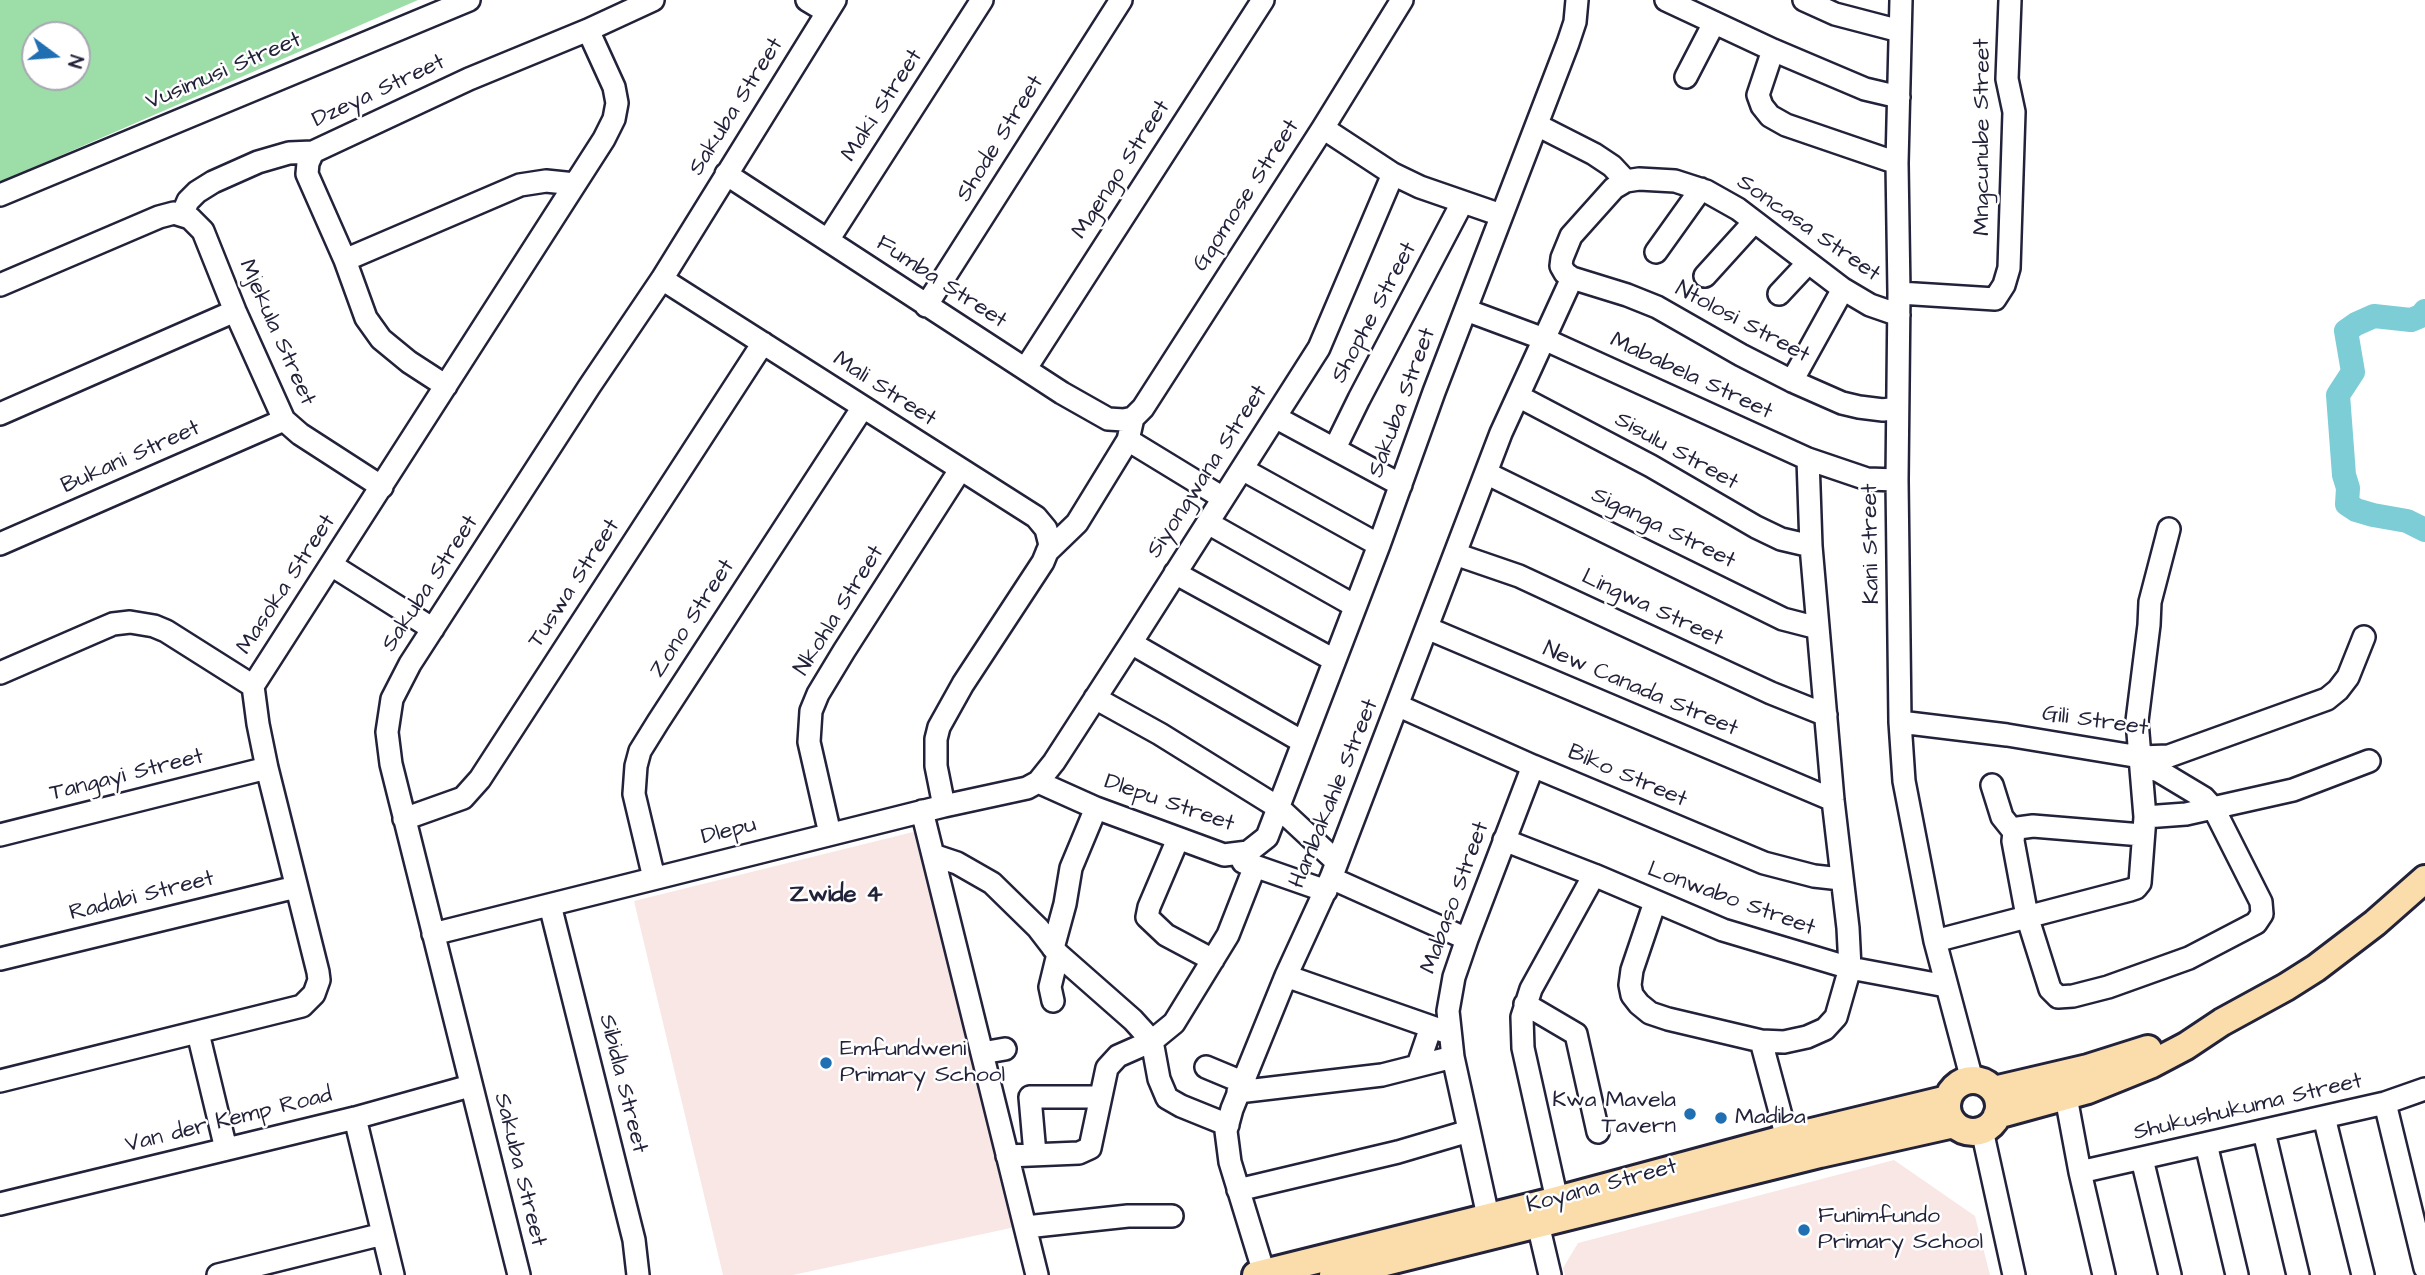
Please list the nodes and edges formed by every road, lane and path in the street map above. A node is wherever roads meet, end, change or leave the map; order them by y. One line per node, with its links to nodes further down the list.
1 (470, 0): 29 (street, Vusimusi Street)
2 (653, 0): 15 (street, Dzeya Street)
3 (807, 0): 13 (street)
4 (982, 0): 34 (street, Maki Street)
5 (1121, 0): 45 (street, Shode Street)
6 (1263, 0): 51 (street, Mgengo Street)
7 (1402, 0): 21 (street, Gqomose Street)
8 (1577, 0): 20 (street, Sakuba Street)
9 (1666, 0): 14 (street)
10 (1804, 0): 16 (street)
11 (1901, 0): 16 (street, Kani Street)
12 (2010, 0): 43 (street, Mngcunube Street)
13 (831, 6): 24 (street, Sakuba Street)
14 (1714, 23): 17 (street); 18 (street)
15 (588, 30): 22 (street, Dzeya Street); 27 (street, Masoka Street)
16 (1900, 31): 19 (street, Kani Street)
17 (1773, 50): 19 (street); 23 (street)
18 (1686, 77)
19 (1899, 97): 23 (street, Kani Street)
20 (1537, 125): 26 (street); 32 (street, Sakuba Street)
21 (1323, 128): 25 (street); 59 (street, Gqomose Street)
22 (313, 152): 31 (street); 36 (street, Dzeya Street)
23 (1897, 163): 43 (street, Kani Street)
24 (726, 174): 34 (street, Fumba Street); 40 (street, Sakuba Street)
25 (1393, 174): 30 (street); 58 (street, Siyongwana Street)
26 (1626, 181): 28 (street, Soncasa Street); 38 (street)
27 (575, 184): 36 (street); 53 (street, Masoka Street)
28 (1701, 188): 33 (street, Soncasa Street); 35 (street)
29 (0, 195)
30 (1462, 203): 32 (street); 62 (street, Shophe Street)
31 (178, 214): 41 (street); 47 (street, Mjekula Street)
32 (1501, 215): 46 (street, Sakuba Street)
33 (1754, 222): 37 (street, Soncasa Street); 39 (street)
34 (828, 240): 45 (street, Fumba Street)
35 (1656, 252)
36 (345, 260): 53 (street, Dzeya Street)
37 (1808, 263): 42 (street, Soncasa Street); 44 (street)
38 (1568, 275): 49 (street, Hambakahle Street); 52 (street, Ntolosi Street)
39 (1705, 276)
40 (662, 279): 50 (street, Mali Street); 81 (street, Sakuba Street)
41 (0, 285)
42 (1843, 289): 48 (street, Soncasa Street); 52 (street)
43 (1899, 293): 48 (street, Kani Street)
44 (1779, 294)
45 (926, 306): 51 (street, Fumba Street)
46 (1466, 310): 49 (street, Mababela Street); 68 (street, Sakuba Street)
47 (234, 311): 57 (street); 60 (street, Mjekula Street)
48 (1899, 315): 56 (street, Kani Street)
49 (1544, 339): 54 (street, Hambakahle Street); 63 (street, Mababela Street)
50 (763, 343): 55 (street, Mali Street); 106 (street, Tuswa Street)
51 (1027, 368): 59 (street, Fumba Street)
52 (1792, 381): 56 (street, Ntolosi Street)
53 (446, 386): 69 (street, Masoka Street)
54 (1518, 396): 66 (street, Hambakahle Street); 75 (street, Sisulu Street)
55 (863, 407): 65 (street, Mali Street); 118 (street, Zono Street)
56 (1897, 408): 67 (street, Kani Street)
57 (0, 414)
58 (1275, 417): 62 (street); 64 (street, Siyongwana Street)
59 (1133, 418): 61 (street)
60 (284, 420): 69 (street, Mjekula Street); 73 (street, Bukani Street)
61 (1128, 440): 70 (street); 77 (street)
62 (1335, 448): 68 (street)
63 (1808, 460): 67 (street, Mababela Street); 75 (street)
64 (1242, 469): 70 (street, Siyongwana Street); 74 (street)
65 (960, 470): 77 (street, Mali Street); 109 (street, Nkohla Street)
66 (1486, 473): 76 (street, Hambakahle Street); 83 (street, Siganga Street)
67 (1897, 480): 92 (street, Kani Street)
68 (1401, 485): 74 (street, Sakuba Street)
69 (382, 487): 78 (street, Masoka Street)
70 (1223, 498): 71 (street, Siyongwana Street)
71 (1208, 523): 79 (street, Siyongwana Street); 80 (street)
72 (2169, 529): 95 (street)
73 (0, 544)
74 (1379, 545): 80 (street, Sakuba Street)
75 (1811, 546): 83 (street)
76 (1455, 554): 82 (street, Hambakahle Street); 91 (street, Lingwa Street)
77 (1045, 557): 101 (street)
78 (332, 566): 81 (street); 88 (street, Masoka Street)
79 (1175, 573): 85 (street, Siyongwana Street); 86 (street)
80 (1355, 606): 86 (street, Sakuba Street)
81 (433, 628): 106 (street, Sakuba Street)
82 (1427, 628): 90 (street, Hambakahle Street); 100 (street, New Canada Street)
83 (1818, 628): 91 (street)
84 (2364, 637): 95 (street, Gili Street)
85 (1131, 643): 89 (street, Siyongwana Street); 93 (street)
86 (1334, 660): 93 (street, Sakuba Street)
87 (0, 673): 88 (street)
88 (253, 686): 97 (street, Masoka Street)
89 (1095, 698): 98 (street, Siyongwana Street); 105 (street)
90 (1399, 706): 96 (street, Biko Street); 117 (street, Hambakahle Street)
91 (1826, 715): 100 (street)
92 (1900, 722): 95 (street, Gili Street); 127 (street, Kani Street)
93 (1303, 743): 105 (street, Sakuba Street)
94 (2369, 761): 103 (street)
95 (2141, 763): 103 (street); 107 (street)
96 (1533, 766): 112 (street, Mabaso Street); 119 (street, Biko Street)
97 (267, 768): 110 (street, Tangayi Street); 121 (street, Masoka Street)
98 (1038, 782): 101 (street, Dlepu); 102 (street, Dlepu Street)
99 (1992, 785): 108 (street)
100 (1833, 800): 119 (street)
101 (944, 806): 104 (street, Dlepu)
102 (1096, 808): 111 (street, Dlepu Street); 128 (street)
103 (2214, 809): 107 (street); 124 (street)
104 (922, 811): 109 (street, Dlepu); 113 (street)
105 (1276, 816): 114 (street, Dlepu Street); 117 (street)
106 (404, 819): 125 (street, Sakuba Street)
107 (2144, 826): 108 (street); 124 (street)
108 (2014, 832): 124 (street)
109 (830, 834): 118 (street, Dlepu)
110 (0, 835)
111 (1178, 839): 114 (street, Dlepu Street); 130 (street)
112 (1504, 840): 116 (street, Lonwabo Street); 126 (street, Mabaso Street)
113 (933, 855): 128 (street); 142 (street)
114 (1224, 855): 115 (street)
115 (1255, 866): 117 (street); 130 (street)
116 (1594, 875): 122 (street, Lonwabo Street); 135 (street)
117 (1331, 877): 126 (street); 132 (street, Hambakahle Street)
118 (654, 878): 123 (street, Dlepu)
119 (1841, 879): 131 (street)
120 (2425, 879): 136 (main road)
121 (296, 887): 129 (street, Radabi Street); 138 (street, Masoka Street)
122 (1655, 902): 131 (street, Lonwabo Street); 140 (street)
123 (550, 905): 125 (street, Dlepu); 181 (street, Sibidla Street)
124 (2027, 916): 127 (street)
125 (433, 934): 147 (street, Sakuba Street)
126 (1467, 939): 137 (street, Mabaso Street)
127 (1935, 940): 133 (street, Kani Street)
128 (1056, 951): 134 (street); 139 (street)
129 (0, 959)
130 (1213, 960): 139 (street)
131 (1850, 968): 133 (street, Lonwabo Street); 140 (street)
132 (1286, 976): 137 (street); 148 (street, Hambakahle Street)
133 (1946, 986): 153 (street, Kani Street)
134 (1053, 1001)
135 (1525, 1004): 159 (street); 169 (street)
136 (2222, 1022): 151 (main road); 153 (main road)
137 (1440, 1030): 143 (street, Mabaso Street); 144 (street)
138 (198, 1033): 146 (street, Masoka Street); 163 (street)
139 (1152, 1041): 150 (street); 157 (street)
140 (1761, 1041): 161 (street)
141 (1005, 1049): 142 (street)
142 (982, 1053): 165 (street)
143 (1452, 1057): 144 (street); 158 (street, Mabaso Street)
144 (1418, 1065): 148 (street)
145 (1206, 1067): 148 (street)
146 (0, 1081)
147 (470, 1086): 156 (street, Van der Kemp Road); 180 (street, Sakuba Street)
148 (1240, 1087): 157 (street, Hambakahle Street)
149 (2425, 1089): 152 (street, Shukushukuma Street)
150 (1099, 1097): 164 (street); 164 (street)
151 (2066, 1097): 153 (main road); 167 (street)
152 (2385, 1103): 155 (street, Shukushukuma Street); 176 (street)
153 (1986, 1104): 154 (main road); 154 (main road); 185 (street, Kani Street)
154 (1951, 1112): 161 (main road, Koyana Street); 173 (main road, Koyana Street)
155 (2324, 1117): 160 (street, Shukushukuma Street); 190 (street)
156 (355, 1118): 163 (street, Van der Kemp Road); 175 (street)
157 (1228, 1125): 168 (street, Hambakahle Street)
158 (1469, 1131): 168 (street); 172 (street, Mabaso Street)
159 (1598, 1132)
160 (2264, 1132): 162 (street, Shukushukuma Street); 189 (street)
161 (1787, 1138): 169 (main road, Koyana Street)
162 (2206, 1144): 166 (street, Shukushukuma Street); 188 (street)
163 (226, 1149): 170 (street, Van der Kemp Road)
164 (1035, 1154): 165 (street)
165 (1007, 1156): 174 (street)
166 (2142, 1159): 167 (street, Shukushukuma Street); 187 (street)
167 (2080, 1172): 186 (street)
168 (1238, 1190): 177 (street, Hambakahle Street)
169 (1557, 1200): 172 (main road, Koyana Street)
170 (0, 1204)
171 (1172, 1216): 174 (street)
172 (1488, 1216): 177 (main road, Koyana Street)
173 (1538, 1224): 183 (main road, Koyana Street); 184 (street)
174 (1026, 1227): 182 (street)
175 (383, 1234): 178 (street); 179 (street)
176 (2425, 1268)
177 (1260, 1274)
178 (218, 1275)
179 (393, 1275)
180 (519, 1275)
181 (638, 1275)
182 (1037, 1275)
183 (1333, 1275)
184 (1550, 1275)
185 (2014, 1275)
186 (2104, 1275)
187 (2170, 1275)
188 (2237, 1275)
189 (2298, 1275)
190 (2363, 1275)

